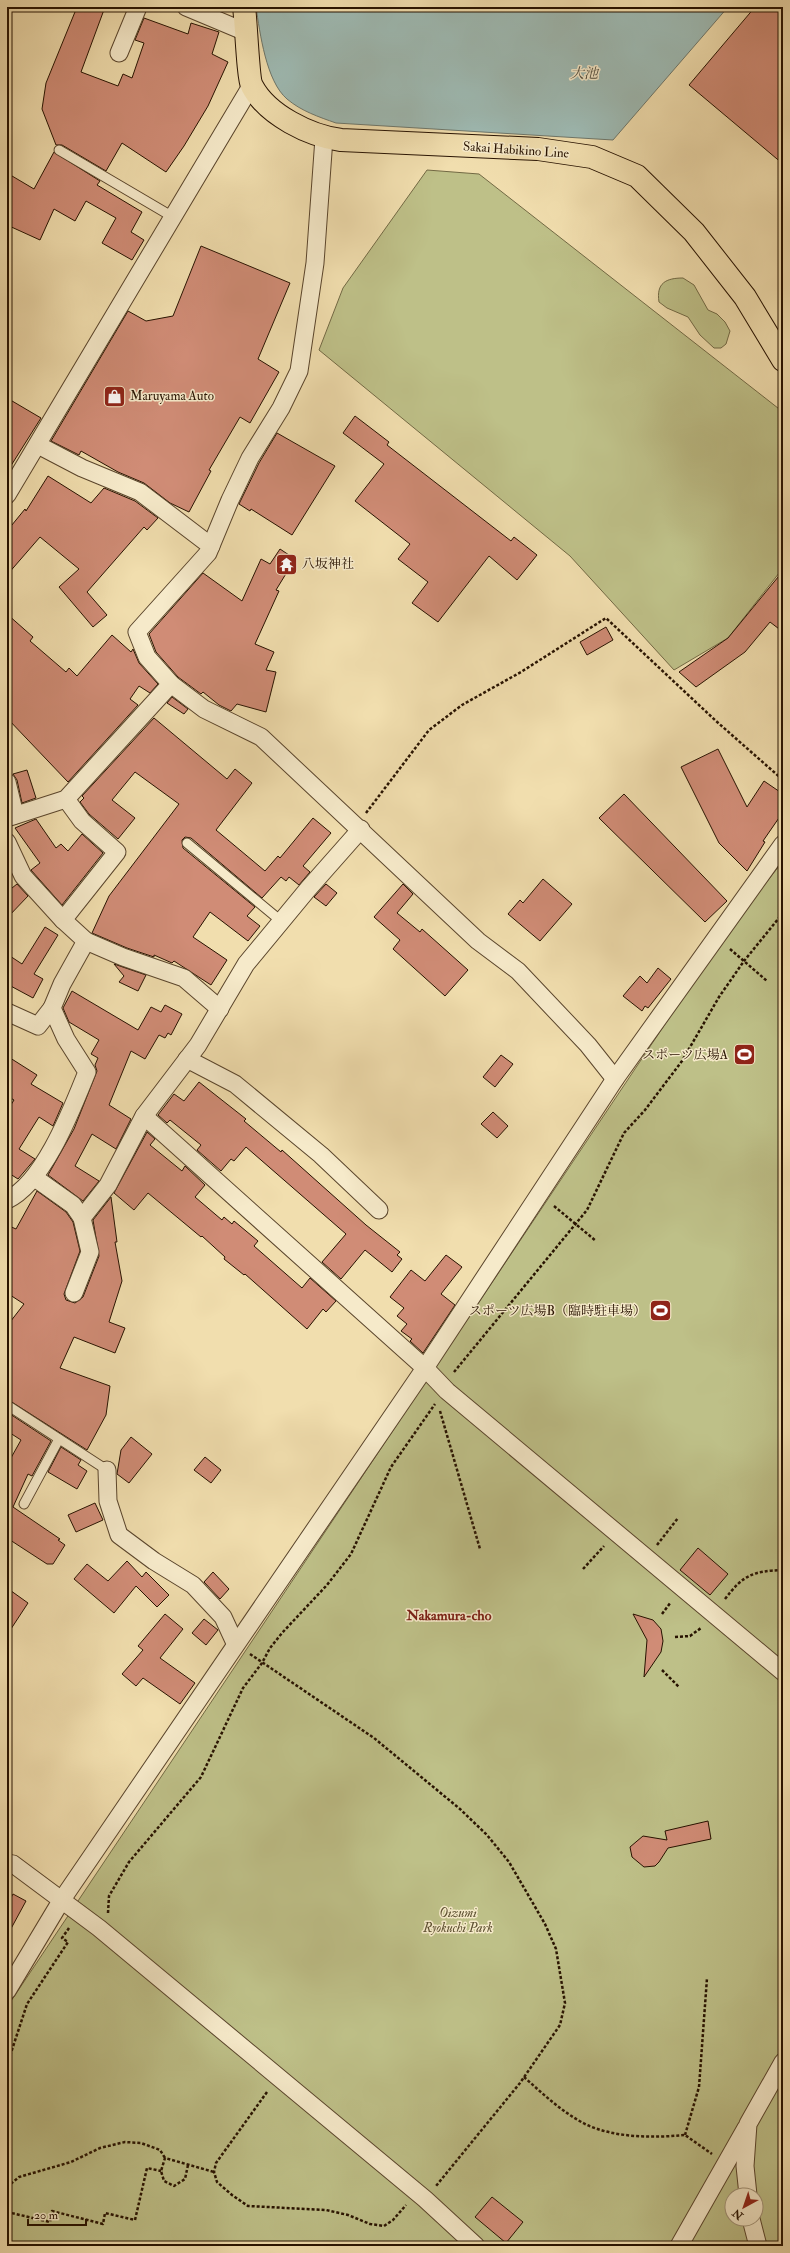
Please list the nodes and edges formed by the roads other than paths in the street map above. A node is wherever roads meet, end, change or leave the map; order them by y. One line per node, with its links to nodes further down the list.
1 (138, 7): 5 (street)
2 (186, 7): 4 (street)
3 (244, 7): 4 (main road)
4 (248, 32): 6 (main road)
5 (120, 54)
6 (251, 86): 7 (main road, Sakai Habikino Line); 9 (street)
7 (324, 138): 10 (main road, Sakai Habikino Line); 13 (street)
8 (59, 150): 9 (lane)
9 (173, 217): 11 (street)
10 (783, 360)
11 (38, 444): 12 (street); 13 (street)
12 (7, 495)
13 (211, 546): 14 (street)
14 (171, 684): 16 (street); 18 (street)
15 (7, 782): 17 (street)
16 (66, 799): 17 (street); 22 (street)
17 (11, 817)
18 (359, 827): 23 (street); 29 (street)
19 (7, 842): 22 (street)
20 (187, 843): 23 (lane)
21 (783, 844): 29 (street)
22 (63, 920): 24 (street)
23 (281, 921): 26 (street)
24 (86, 941): 25 (street); 26 (street)
25 (52, 1008): 27 (street); 31 (street)
26 (220, 1009): 28 (street)
27 (7, 1012)
28 (187, 1059): 30 (street); 33 (street)
29 (615, 1079): 36 (street)
30 (144, 1116): 34 (street); 36 (street)
31 (35, 1178): 32 (street); 34 (street)
32 (11, 1194)
33 (371, 1208)
34 (82, 1218): 35 (street)
35 (74, 1293)
36 (426, 1368): 41 (street); 42 (street)
37 (7, 1405): 38 (lane)
38 (59, 1439): 39 (lane); 40 (lane)
39 (107, 1470): 41 (street)
40 (24, 1504)
41 (235, 1643): 44 (street)
42 (783, 1672)
43 (7, 1863): 44 (street)
44 (61, 1901): 45 (street); 50 (street)
45 (7, 1991)
46 (783, 2062): 47 (street)
47 (748, 2124): 48 (street); 51 (street)
48 (747, 2187)
49 (753, 2227): 52 (street)
50 (476, 2246)
51 (679, 2246)
52 (758, 2246)

